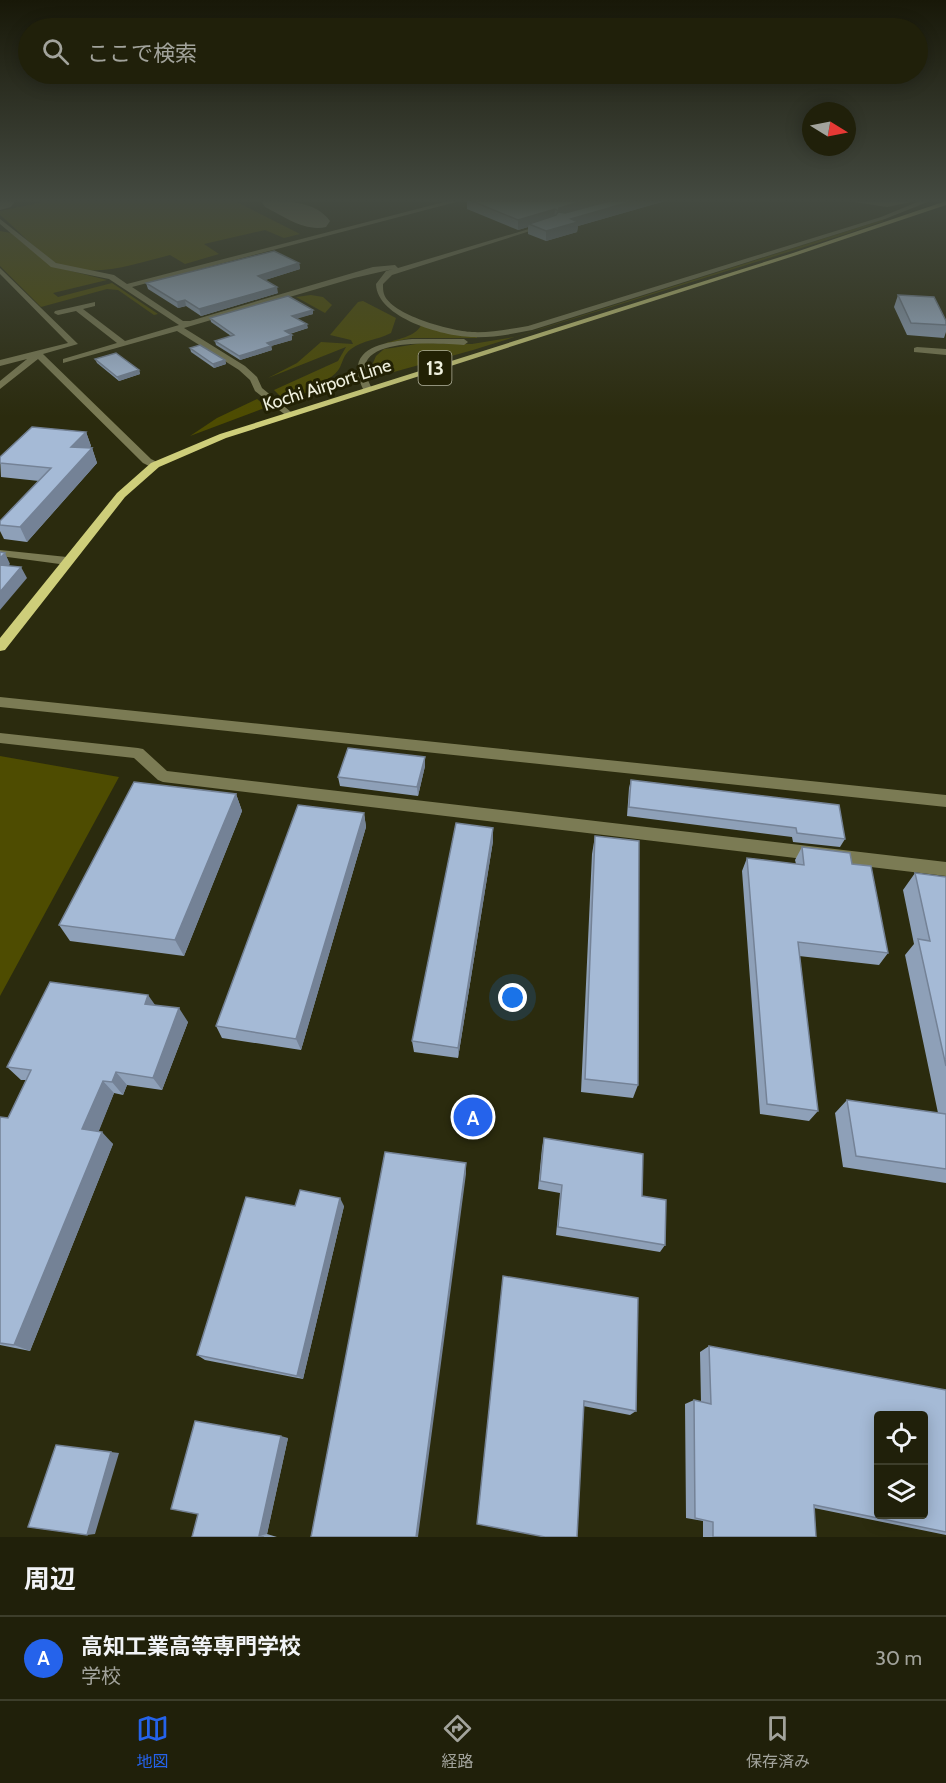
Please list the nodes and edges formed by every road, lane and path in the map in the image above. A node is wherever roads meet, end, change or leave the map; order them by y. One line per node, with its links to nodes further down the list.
1 (3, 273): 8 (street)
2 (91, 273): 9 (street)
3 (177, 273): 9 (street)
4 (362, 273): 15 (street)
5 (391, 273): 14 (street)
6 (707, 273): 17 (street)
7 (736, 273): 27 (main road, Kochi Airport Line / 13)
8 (16, 286): 10 (street); 21 (street)
9 (125, 286): 15 (street)
10 (1, 289)
11 (92, 304): 12 (street)
12 (76, 308): 13 (street); 18 (street)
13 (58, 313)
14 (410, 317): 17 (street); 22 (street)
15 (191, 324): 16 (street)
16 (178, 328): 18 (street); 28 (street)
17 (529, 328): 27 (street)
18 (124, 344): 23 (street)
19 (917, 350): 20 (street)
20 (946, 352)
21 (38, 354): 24 (street); 26 (street); 29 (street)
22 (354, 358)
23 (66, 361)
24 (0, 363)
25 (353, 381): 27 (street)
26 (0, 386)
27 (367, 389): 28 (main road, Kochi Airport Line / 13)
28 (288, 414): 29 (main road, Kochi Airport Line / 13)
29 (155, 465): 31 (main road, Kochi Airport Line / 13)
30 (0, 553): 31 (street)
31 (67, 561): 32 (main road, Kochi Airport Line / 13)
32 (0, 647)
33 (0, 702): 35 (street)
34 (0, 738): 36 (street)
35 (946, 801)
36 (946, 869)

